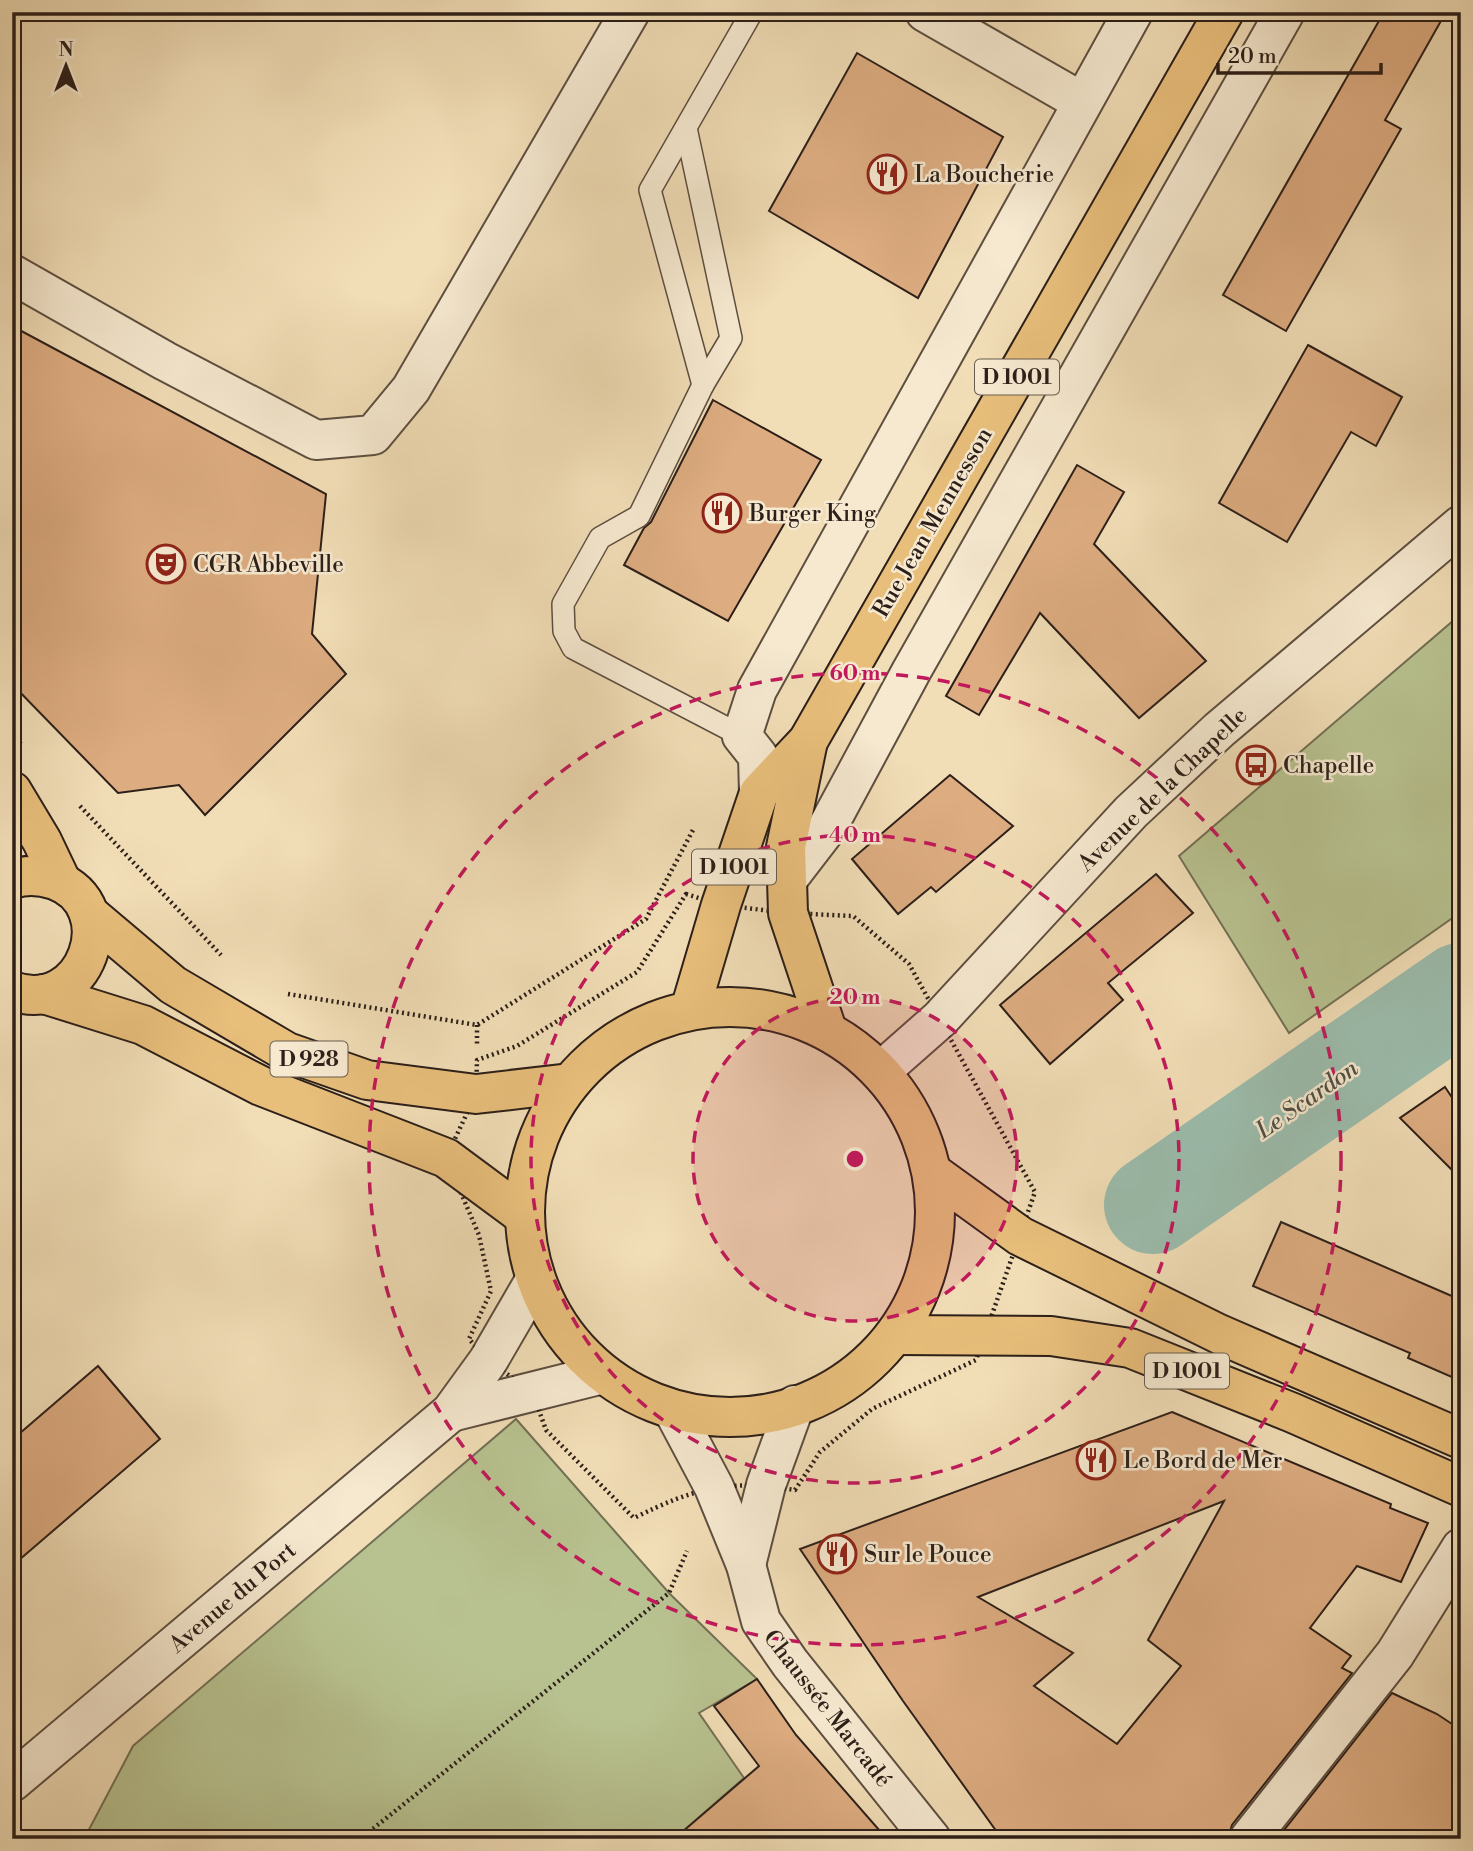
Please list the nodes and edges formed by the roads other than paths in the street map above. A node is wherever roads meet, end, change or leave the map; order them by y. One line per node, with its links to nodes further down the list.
1 (630, 12): 9 (street)
2 (752, 12): 8 (lane)
3 (925, 12): 7 (street)
4 (1133, 12): 7 (street)
5 (1224, 12): 13 (main road, Rue Jean Mennesson / D 1001)
6 (1285, 12): 18 (street)
7 (1082, 102): 12 (street)
8 (686, 128): 10 (lane); 10 (lane)
9 (12, 274)
10 (703, 385): 12 (lane)
11 (1461, 525): 23 (street, Avenue de la Chapelle)
12 (742, 736): 15 (street)
13 (807, 741): 15 (main road, Rue Jean Mennesson / D 1001); 18 (main road, Rue Jean Mennesson)
14 (12, 791): 17 (main road)
15 (760, 793): 21 (main road, Rue Jean Mennesson / D 1001)
16 (12, 879): 17 (main road)
17 (62, 883): 19 (main road)
18 (788, 897): 22 (main road, Rue Jean Mennesson)
19 (89, 914): 20 (main road); 24 (main road, D 928)
20 (28, 993): 26 (main road, D 928)
21 (690, 1010): 22 (main road); 24 (main road)
22 (827, 1030): 23 (main road)
23 (881, 1071): 25 (main road)
24 (570, 1083): 26 (main road)
25 (933, 1172): 28 (main road); 33 (main road, D 1001)
26 (523, 1215): 27 (main road)
27 (535, 1280): 29 (main road); 32 (street, Avenue du Port)
28 (895, 1335): 30 (main road); 34 (main road, D 1001)
29 (603, 1374): 31 (main road); 32 (street, Avenue du Port)
30 (795, 1405): 31 (main road); 36 (street, Chaussée Marcadé)
31 (673, 1410): 36 (street, Chaussée Marcadé)
32 (451, 1412): 37 (street, Avenue du Port)
33 (1461, 1439)
34 (1461, 1486)
35 (1461, 1548): 39 (street)
36 (746, 1565): 38 (street, Chaussée Marcadé)
37 (12, 1782)
38 (931, 1839)
39 (1249, 1839)

